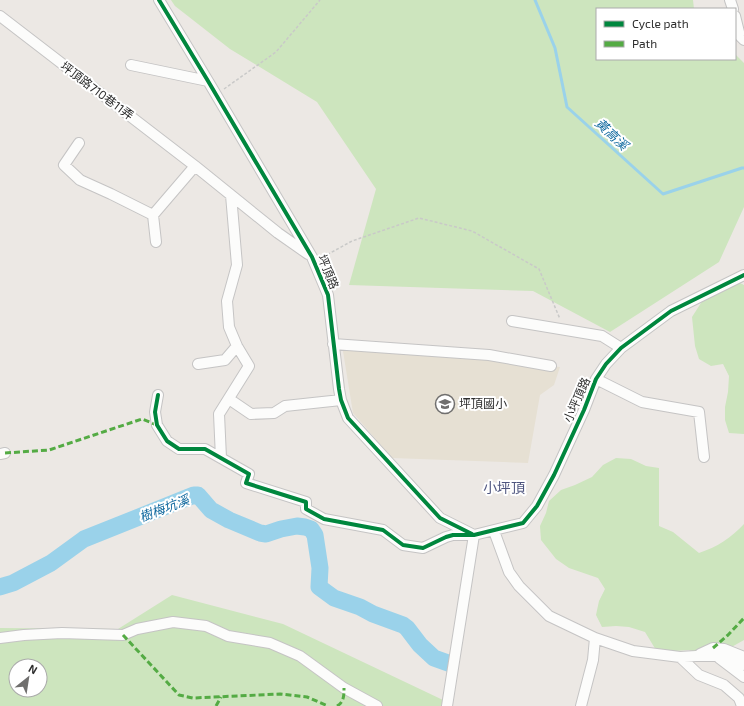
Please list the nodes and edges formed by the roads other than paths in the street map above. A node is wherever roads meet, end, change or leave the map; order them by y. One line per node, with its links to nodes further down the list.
1 (159, 0): 6 (street, 坪頂路)
2 (0, 16): 8 (street, 坪頂路710巷11弄)
3 (736, 19): 4 (street)
4 (743, 37)
5 (131, 65): 6 (street)
6 (208, 81): 11 (street, 坪頂路)
7 (79, 143): 10 (street)
8 (195, 166): 9 (street, 坪頂路710巷11弄); 10 (street)
9 (231, 195): 12 (street, 坪頂路710巷11弄); 18 (street)
10 (153, 215): 13 (street)
11 (295, 229): 12 (street); 14 (street, 坪頂路)
12 (278, 233): 14 (street, 坪頂路710巷11弄)
13 (156, 242)
14 (313, 259): 17 (street, 坪頂路)
15 (744, 275): 19 (street, 小坪頂路)
16 (512, 321): 19 (street)
17 (333, 344): 21 (street); 25 (street, 坪頂路)
18 (237, 346): 20 (street); 24 (street)
19 (621, 348): 22 (street, 小坪頂路)
20 (198, 364)
21 (552, 366)
22 (596, 379): 26 (street); 28 (street, 小坪頂路)
23 (158, 395): 27 (street)
24 (229, 399): 25 (street); 27 (street)
25 (341, 400): 29 (street, 坪頂路)
26 (704, 457)
27 (221, 458): 29 (street, 小坪頂路)
28 (494, 530): 29 (street, 小坪頂路); 31 (street)
29 (474, 535): 39 (street)
30 (0, 638): 38 (street)
31 (595, 638): 34 (street); 40 (street)
32 (696, 656): 33 (street); 34 (street); 35 (street)
33 (716, 656): 36 (street); 37 (street)
34 (680, 657): 41 (street)
35 (744, 657)
36 (744, 665)
37 (744, 677)
38 (377, 706)
39 (447, 706)
40 (581, 706)
41 (742, 706)

